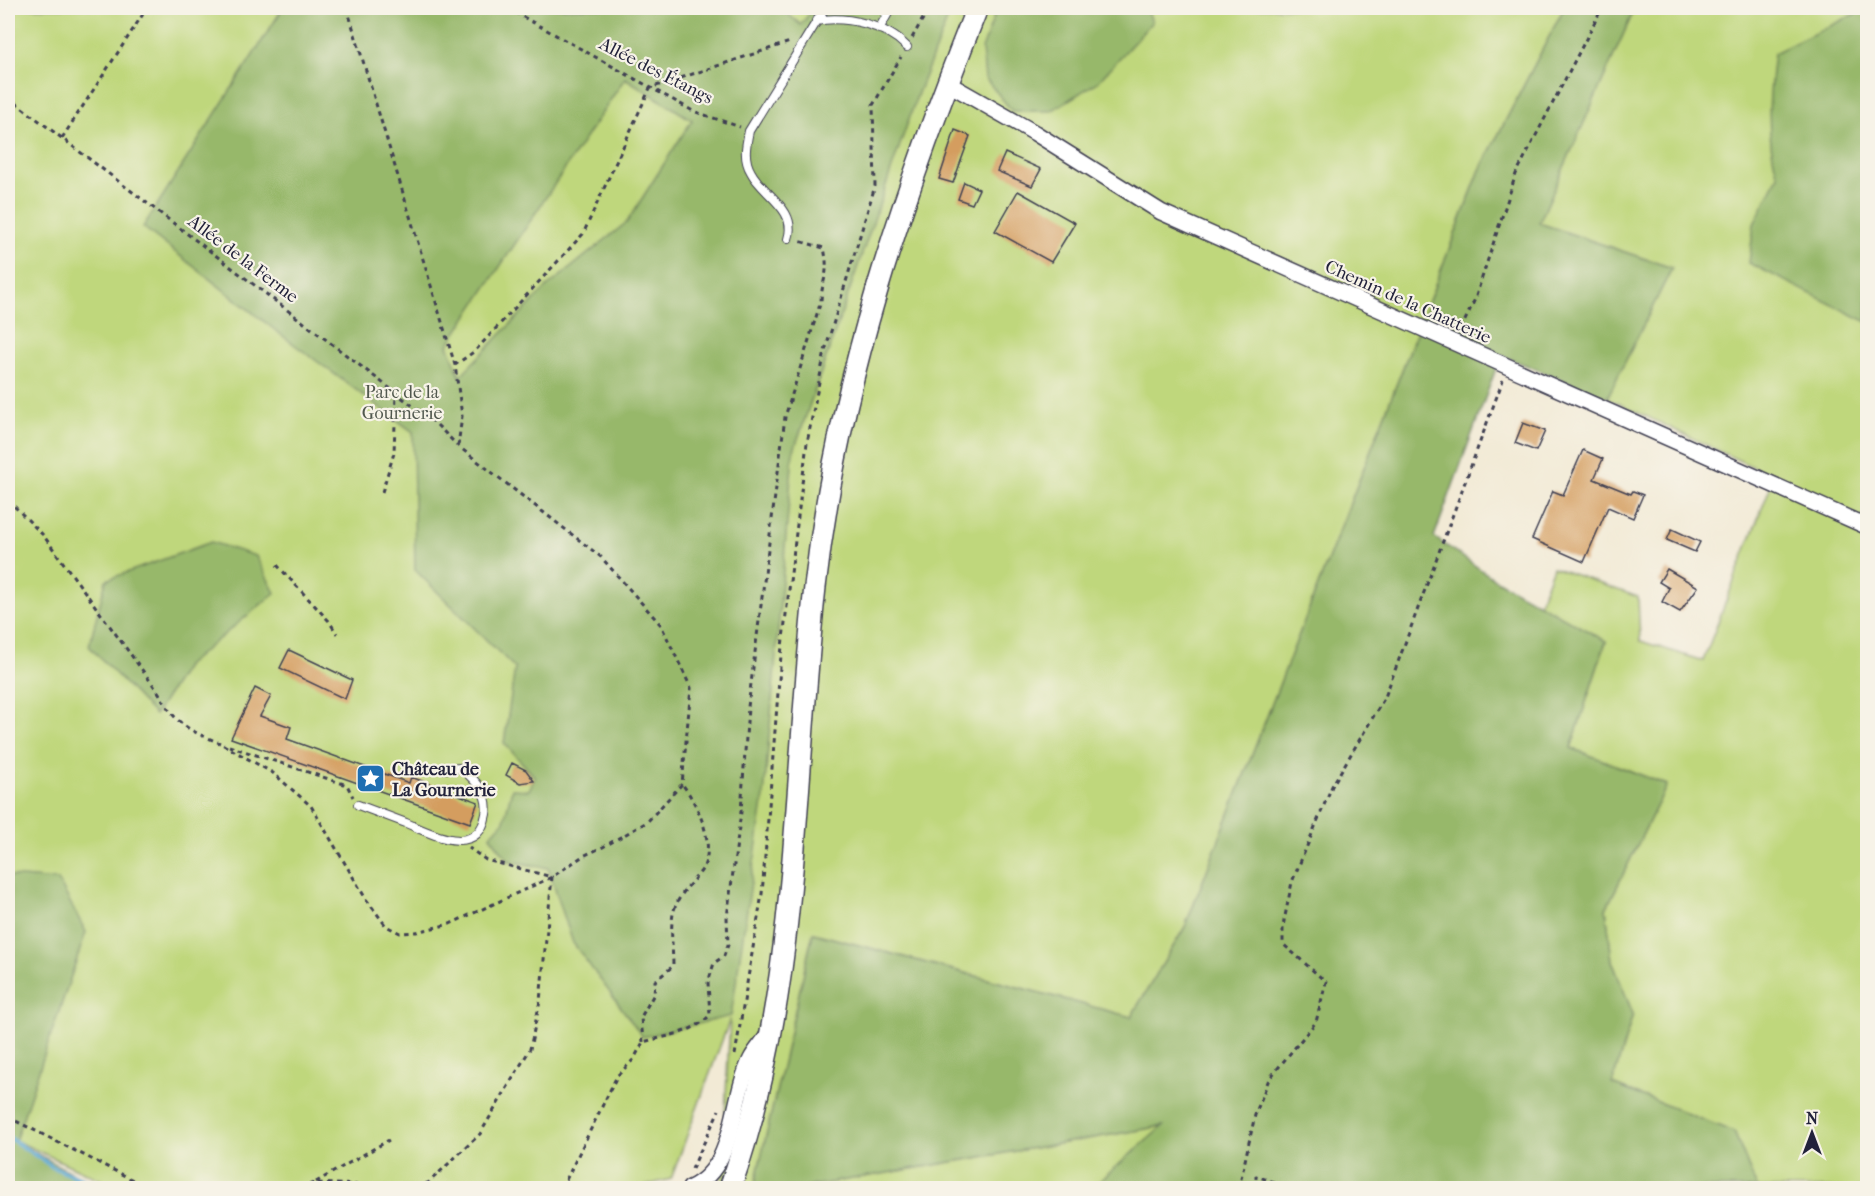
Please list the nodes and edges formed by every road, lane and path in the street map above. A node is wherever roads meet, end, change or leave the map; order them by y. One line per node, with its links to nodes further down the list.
1 (147, 8): 17 (path)
2 (347, 8): 20 (path)
3 (507, 8): 14 (path, Allée des Étangs)
4 (825, 8): 9 (lane)
5 (891, 8): 10 (lane)
6 (929, 8): 12 (path)
7 (977, 8): 13 (main road)
8 (1602, 8): 19 (path)
9 (816, 21): 10 (lane); 11 (lane)
10 (879, 29): 12 (lane)
11 (806, 38): 14 (path); 16 (lane)
12 (907, 47)
13 (947, 83): 19 (street, Chemin de la Chatterie); 35 (main road)
14 (650, 88): 16 (path, Allée des Étangs); 20 (path)
15 (8, 97): 17 (path, Allée de la Ferme)
16 (749, 130): 18 (lane)
17 (62, 138): 22 (path, Allée de la Ferme)
18 (788, 239): 36 (path)
19 (1454, 345): 21 (street, Chemin de la Chatterie)
20 (455, 365): 23 (path)
21 (1507, 368): 26 (street, Chemin de la Chatterie); 45 (path)
22 (396, 392): 23 (path, Allée de la Ferme); 24 (path)
23 (458, 446): 31 (path, Allée de la Ferme)
24 (382, 492)
25 (8, 500): 29 (path)
26 (1868, 527)
27 (277, 565): 28 (path)
28 (337, 634)
29 (220, 743): 32 (path); 34 (path)
30 (446, 769): 33 (lane)
31 (682, 784): 34 (path); 36 (path)
32 (358, 805): 33 (lane)
33 (457, 840): 34 (path)
34 (552, 877): 39 (path)
35 (770, 1032): 43 (street); 44 (main road)
36 (643, 1042): 42 (path)
37 (8, 1117): 40 (path)
38 (389, 1140): 39 (path)
39 (314, 1183): 41 (path)
40 (149, 1188)
41 (301, 1188)
42 (562, 1188)
43 (690, 1188)
44 (730, 1188)
45 (1239, 1188)
46 (1256, 1188): 47 (path)
47 (1292, 1188)

